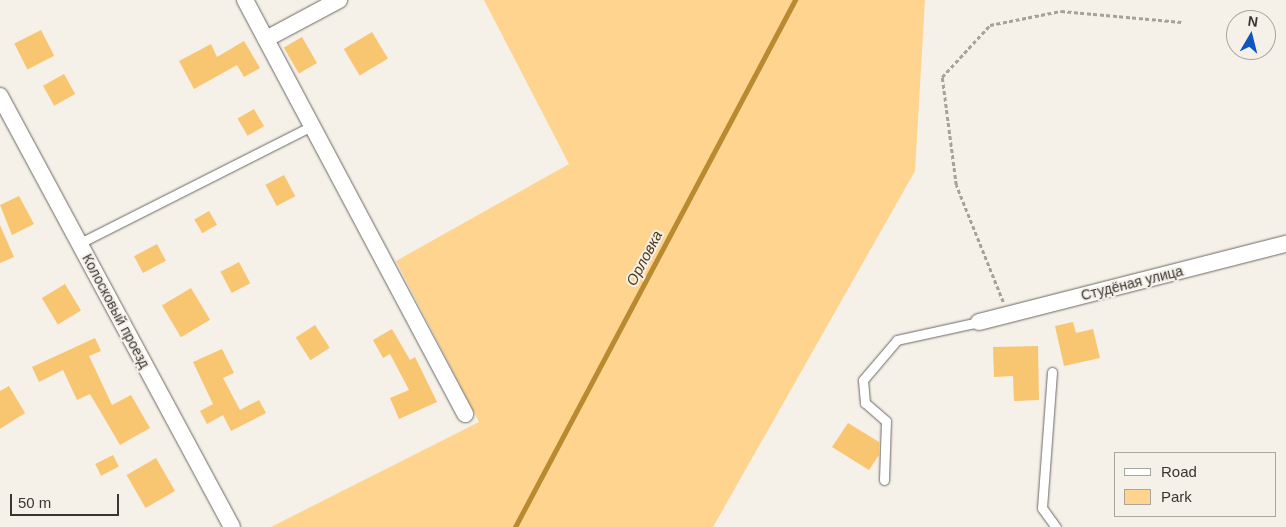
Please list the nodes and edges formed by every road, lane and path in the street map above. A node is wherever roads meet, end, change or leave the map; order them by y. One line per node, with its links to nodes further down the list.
1 (245, 0): 4 (street)
2 (339, 0): 4 (street)
3 (1182, 22): 9 (path)
4 (266, 38): 6 (street)
5 (0, 96): 7 (street, Колосковый проезд)
6 (312, 126): 7 (lane); 12 (street)
7 (80, 243): 14 (street, Колосковый проезд)
8 (1286, 244): 9 (street, Студёная улица)
9 (1008, 315): 10 (street, Студёная улица)
10 (979, 322): 13 (lane)
11 (1052, 372): 15 (lane)
12 (465, 414)
13 (884, 480)
14 (232, 527)
15 (1056, 527)

